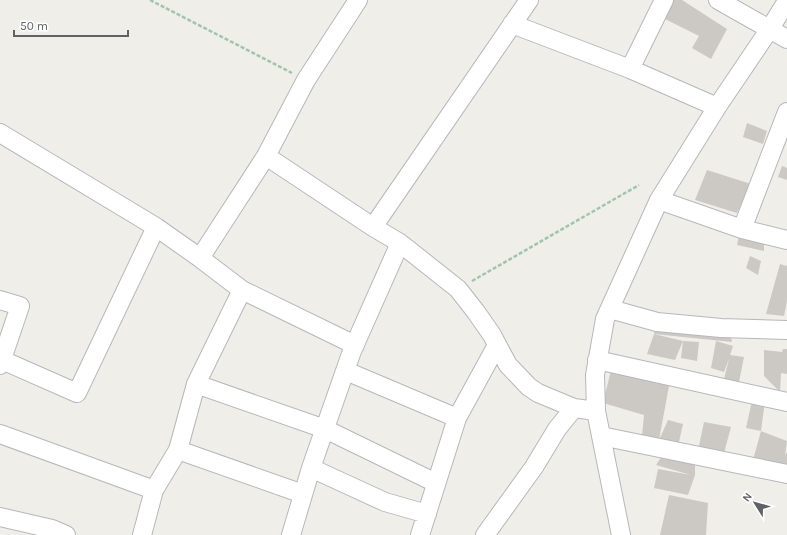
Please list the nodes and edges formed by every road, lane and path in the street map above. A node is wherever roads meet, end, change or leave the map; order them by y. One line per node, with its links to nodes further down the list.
1 (150, 0): 11 (path)
2 (358, 0): 11 (street)
3 (529, 0): 7 (street)
4 (664, 0): 10 (street)
5 (718, 0): 8 (street)
6 (787, 1): 8 (street)
7 (512, 24): 10 (street); 19 (street)
8 (769, 30): 9 (street); 12 (street)
9 (787, 39)
10 (630, 69): 12 (street)
11 (306, 80): 15 (street)
12 (717, 107): 17 (street)
13 (787, 112): 20 (street)
14 (0, 133): 18 (street)
15 (266, 156): 19 (street); 23 (street)
16 (639, 185): 24 (path)
17 (659, 200): 20 (street); 27 (street)
18 (156, 227): 23 (street); 32 (street)
19 (373, 227): 22 (street)
20 (742, 229): 21 (street)
21 (787, 240)
22 (400, 243): 24 (street); 29 (street)
23 (200, 258): 25 (street)
24 (458, 289): 30 (street)
25 (242, 290): 29 (street); 34 (street)
26 (0, 300): 32 (street)
27 (610, 309): 28 (street); 31 (street)
28 (787, 330)
29 (355, 345): 33 (street)
30 (497, 345): 36 (street); 38 (street)
31 (597, 360): 35 (street); 37 (street)
32 (1, 362)
33 (346, 372): 38 (street); 39 (street)
34 (196, 384): 39 (street); 42 (street)
35 (787, 402)
36 (574, 408): 37 (street); 54 (street)
37 (596, 411): 41 (street)
38 (457, 418): 45 (street)
39 (325, 429): 43 (street); 45 (street)
40 (0, 434): 46 (street)
41 (601, 436): 44 (street); 55 (street)
42 (178, 450): 46 (street); 47 (street)
43 (311, 468): 47 (street); 48 (street)
44 (787, 474)
45 (436, 483): 48 (street)
46 (154, 490): 51 (street)
47 (303, 494): 52 (street)
48 (426, 514): 53 (street)
49 (0, 516): 50 (street)
50 (66, 535)
51 (142, 535)
52 (291, 535)
53 (420, 535)
54 (485, 535)
55 (621, 535)

